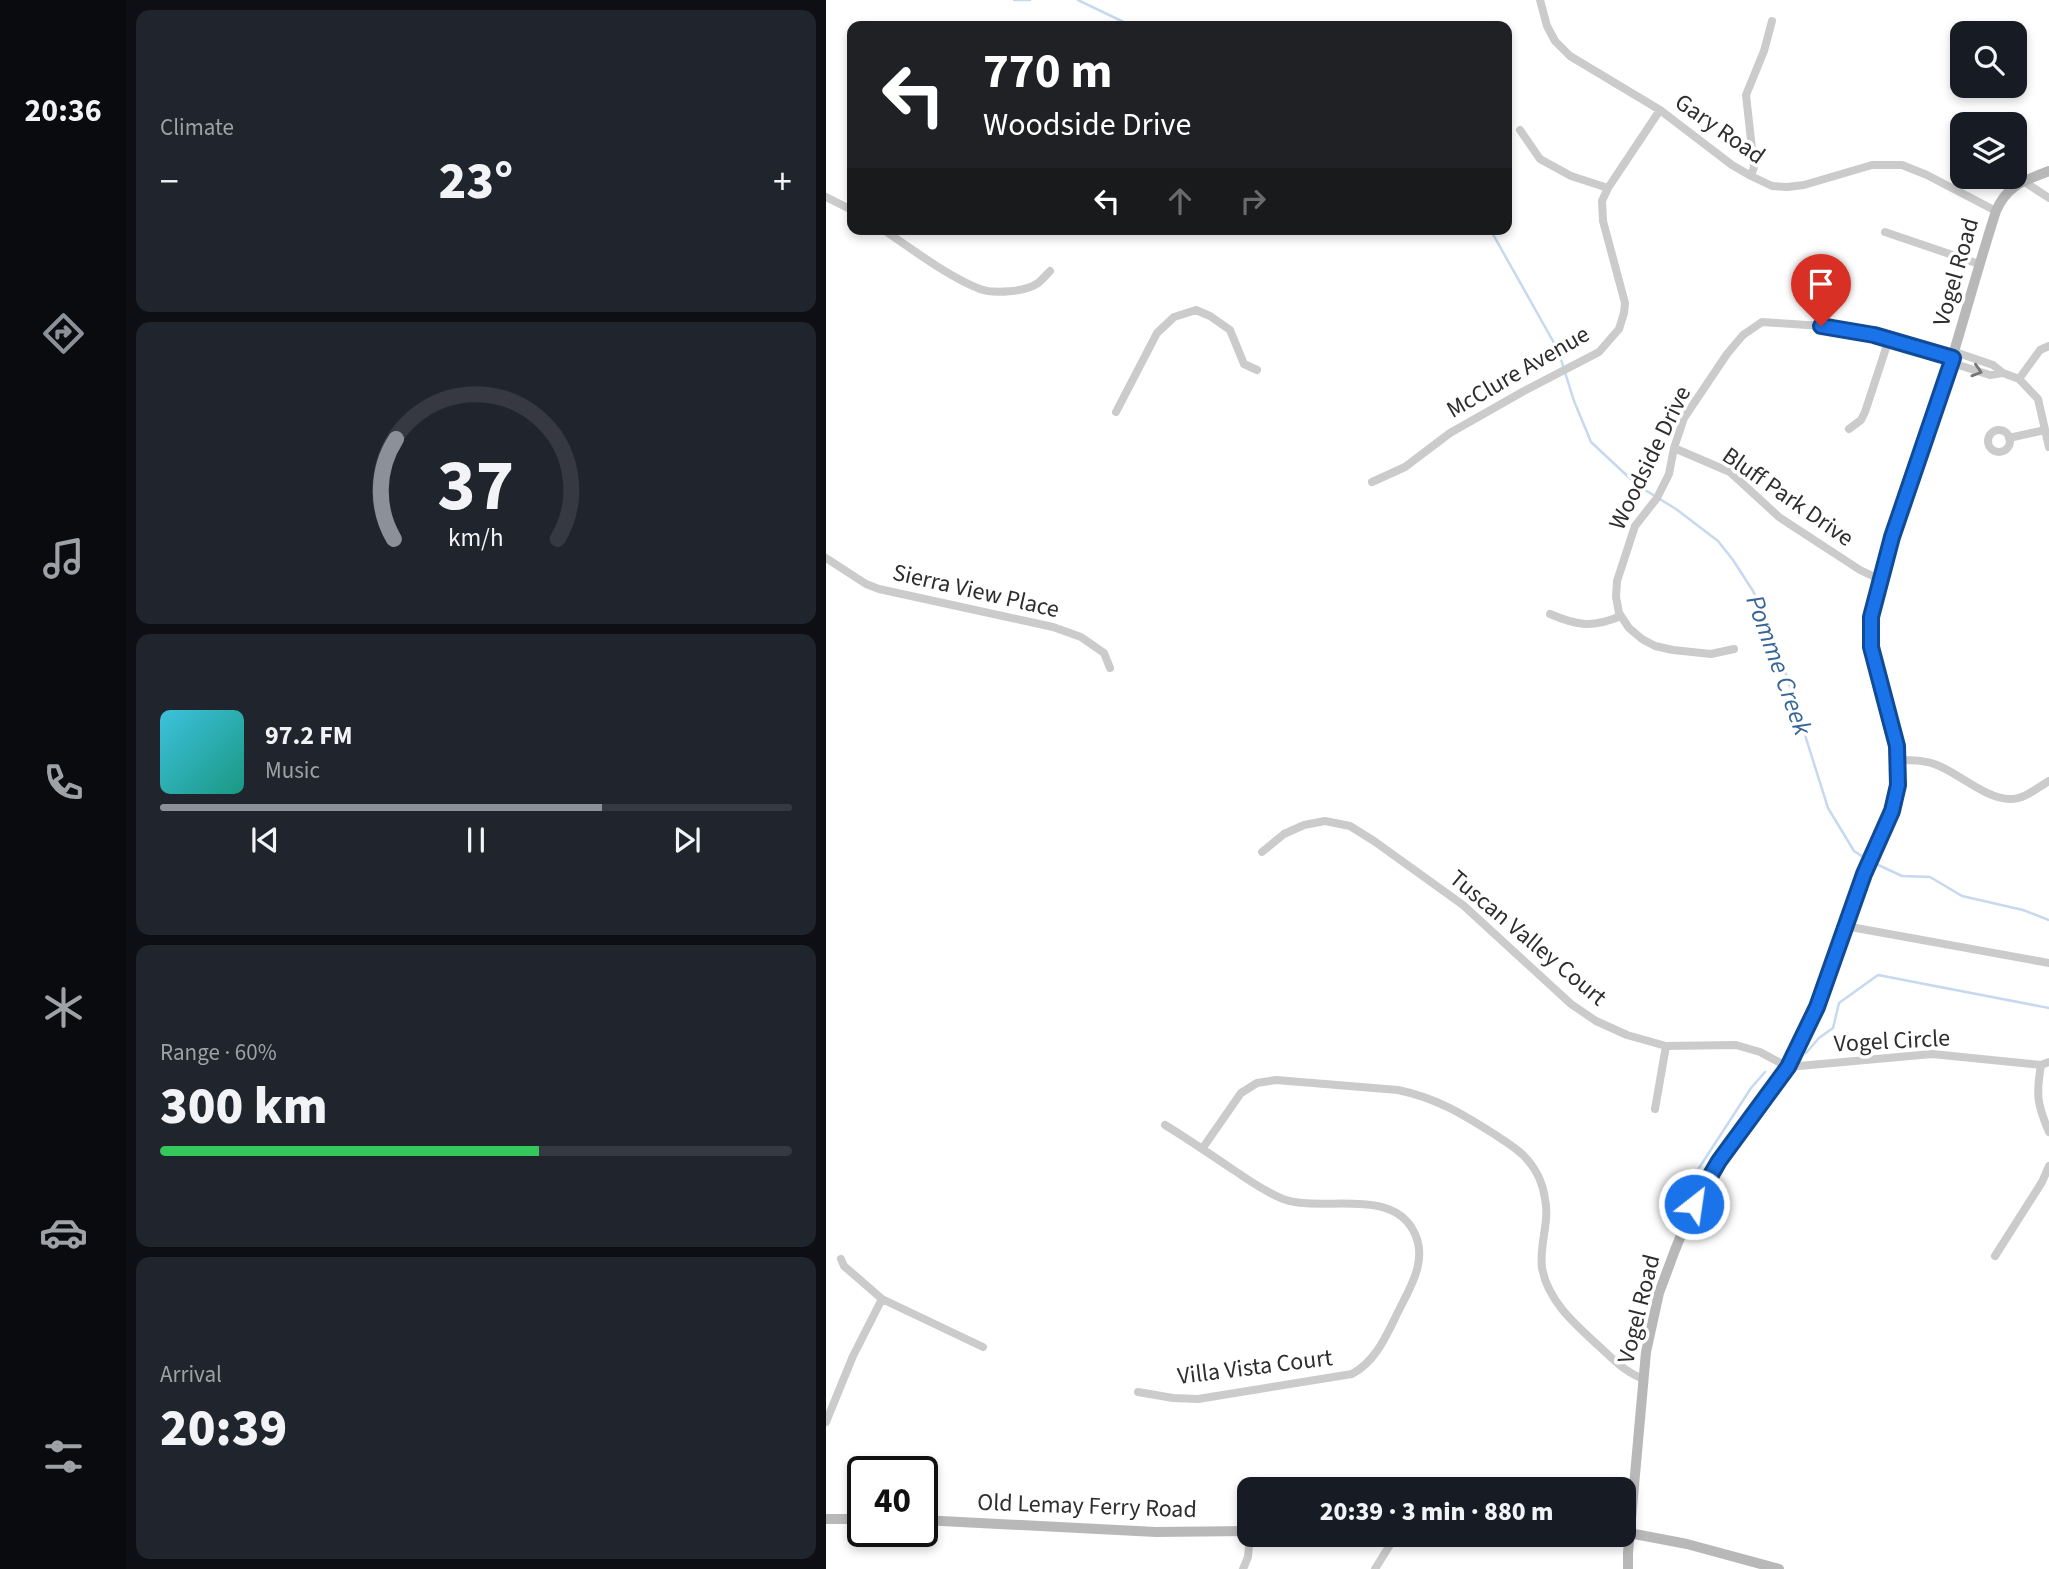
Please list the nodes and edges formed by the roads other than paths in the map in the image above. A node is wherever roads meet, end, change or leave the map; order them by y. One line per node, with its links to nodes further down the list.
1 (1539, 0): 3 (street, Gary Road)
2 (1772, 21): 6 (street)
3 (1660, 110): 6 (street, Gary Road); 9 (street, McClure Avenue)
4 (1520, 130): 9 (street)
5 (2049, 172): 7 (street)
6 (1751, 176): 14 (street, Gary Road)
7 (2027, 180)
8 (2027, 184): 12 (street)
9 (1608, 188): 30 (street, McClure Avenue)
10 (2012, 189): 14 (street)
11 (826, 197): 13 (street)
12 (2049, 198)
13 (847, 208)
14 (1996, 211): 17 (street, Vogel Road)
15 (1885, 232): 17 (street)
16 (891, 235): 18 (street)
17 (1979, 264): 21 (street, Vogel Road)
18 (1049, 271)
19 (1889, 339): 21 (street, Woodside Drive); 25 (street); 29 (street, Woodside Drive)
20 (2049, 346): 23 (street)
21 (1953, 358): 23 (street, Woodside Drive); 32 (street, Vogel Road)
22 (1257, 370): 24 (street)
23 (2019, 379): 26 (street)
24 (1116, 412)
25 (1849, 429)
26 (2045, 430): 27 (street); 28 (street)
27 (2009, 438)
28 (2049, 447)
29 (1674, 448): 32 (street, Bluff Park Drive); 34 (street, Woodside Drive)
30 (1372, 482)
31 (826, 558): 36 (street, Sierra View Place)
32 (1880, 579): 37 (street, Vogel Road)
33 (1550, 614): 34 (street)
34 (1621, 616): 35 (street)
35 (1734, 649)
36 (1110, 668)
37 (1899, 760): 38 (street); 40 (street, Vogel Road)
38 (2049, 781)
39 (1262, 852): 42 (street, Tuscan Valley Court)
40 (1845, 926): 41 (street); 44 (street, Vogel Road)
41 (2049, 962)
42 (1666, 1046): 44 (street, Tuscan Valley Court); 45 (street)
43 (2045, 1063): 44 (street, Vogel Circle); 47 (street, Vogel Circle)
44 (1788, 1067): 54 (street, Vogel Road)
45 (1655, 1108)
46 (1165, 1125): 48 (street, Villa Vista Court)
47 (2049, 1132)
48 (1202, 1149): 54 (street); 55 (street, Villa Vista Court)
49 (2049, 1166): 50 (street)
50 (1995, 1256)
51 (841, 1259): 52 (street)
52 (881, 1299): 53 (street); 56 (street)
53 (983, 1347)
54 (1644, 1379): 57 (street, Vogel Road)
55 (1138, 1392)
56 (826, 1422)
57 (1633, 1477)
58 (826, 1519): 59 (street)
59 (847, 1519)
60 (938, 1521): 61 (street, Old Lemay Ferry Road)
61 (1237, 1533)
62 (1636, 1534): 69 (street)
63 (1249, 1547): 66 (street)
64 (1389, 1547): 67 (street)
65 (1627, 1547): 68 (street, Vogel Road)
66 (1243, 1569)
67 (1375, 1569)
68 (1628, 1569)
69 (1779, 1569)

